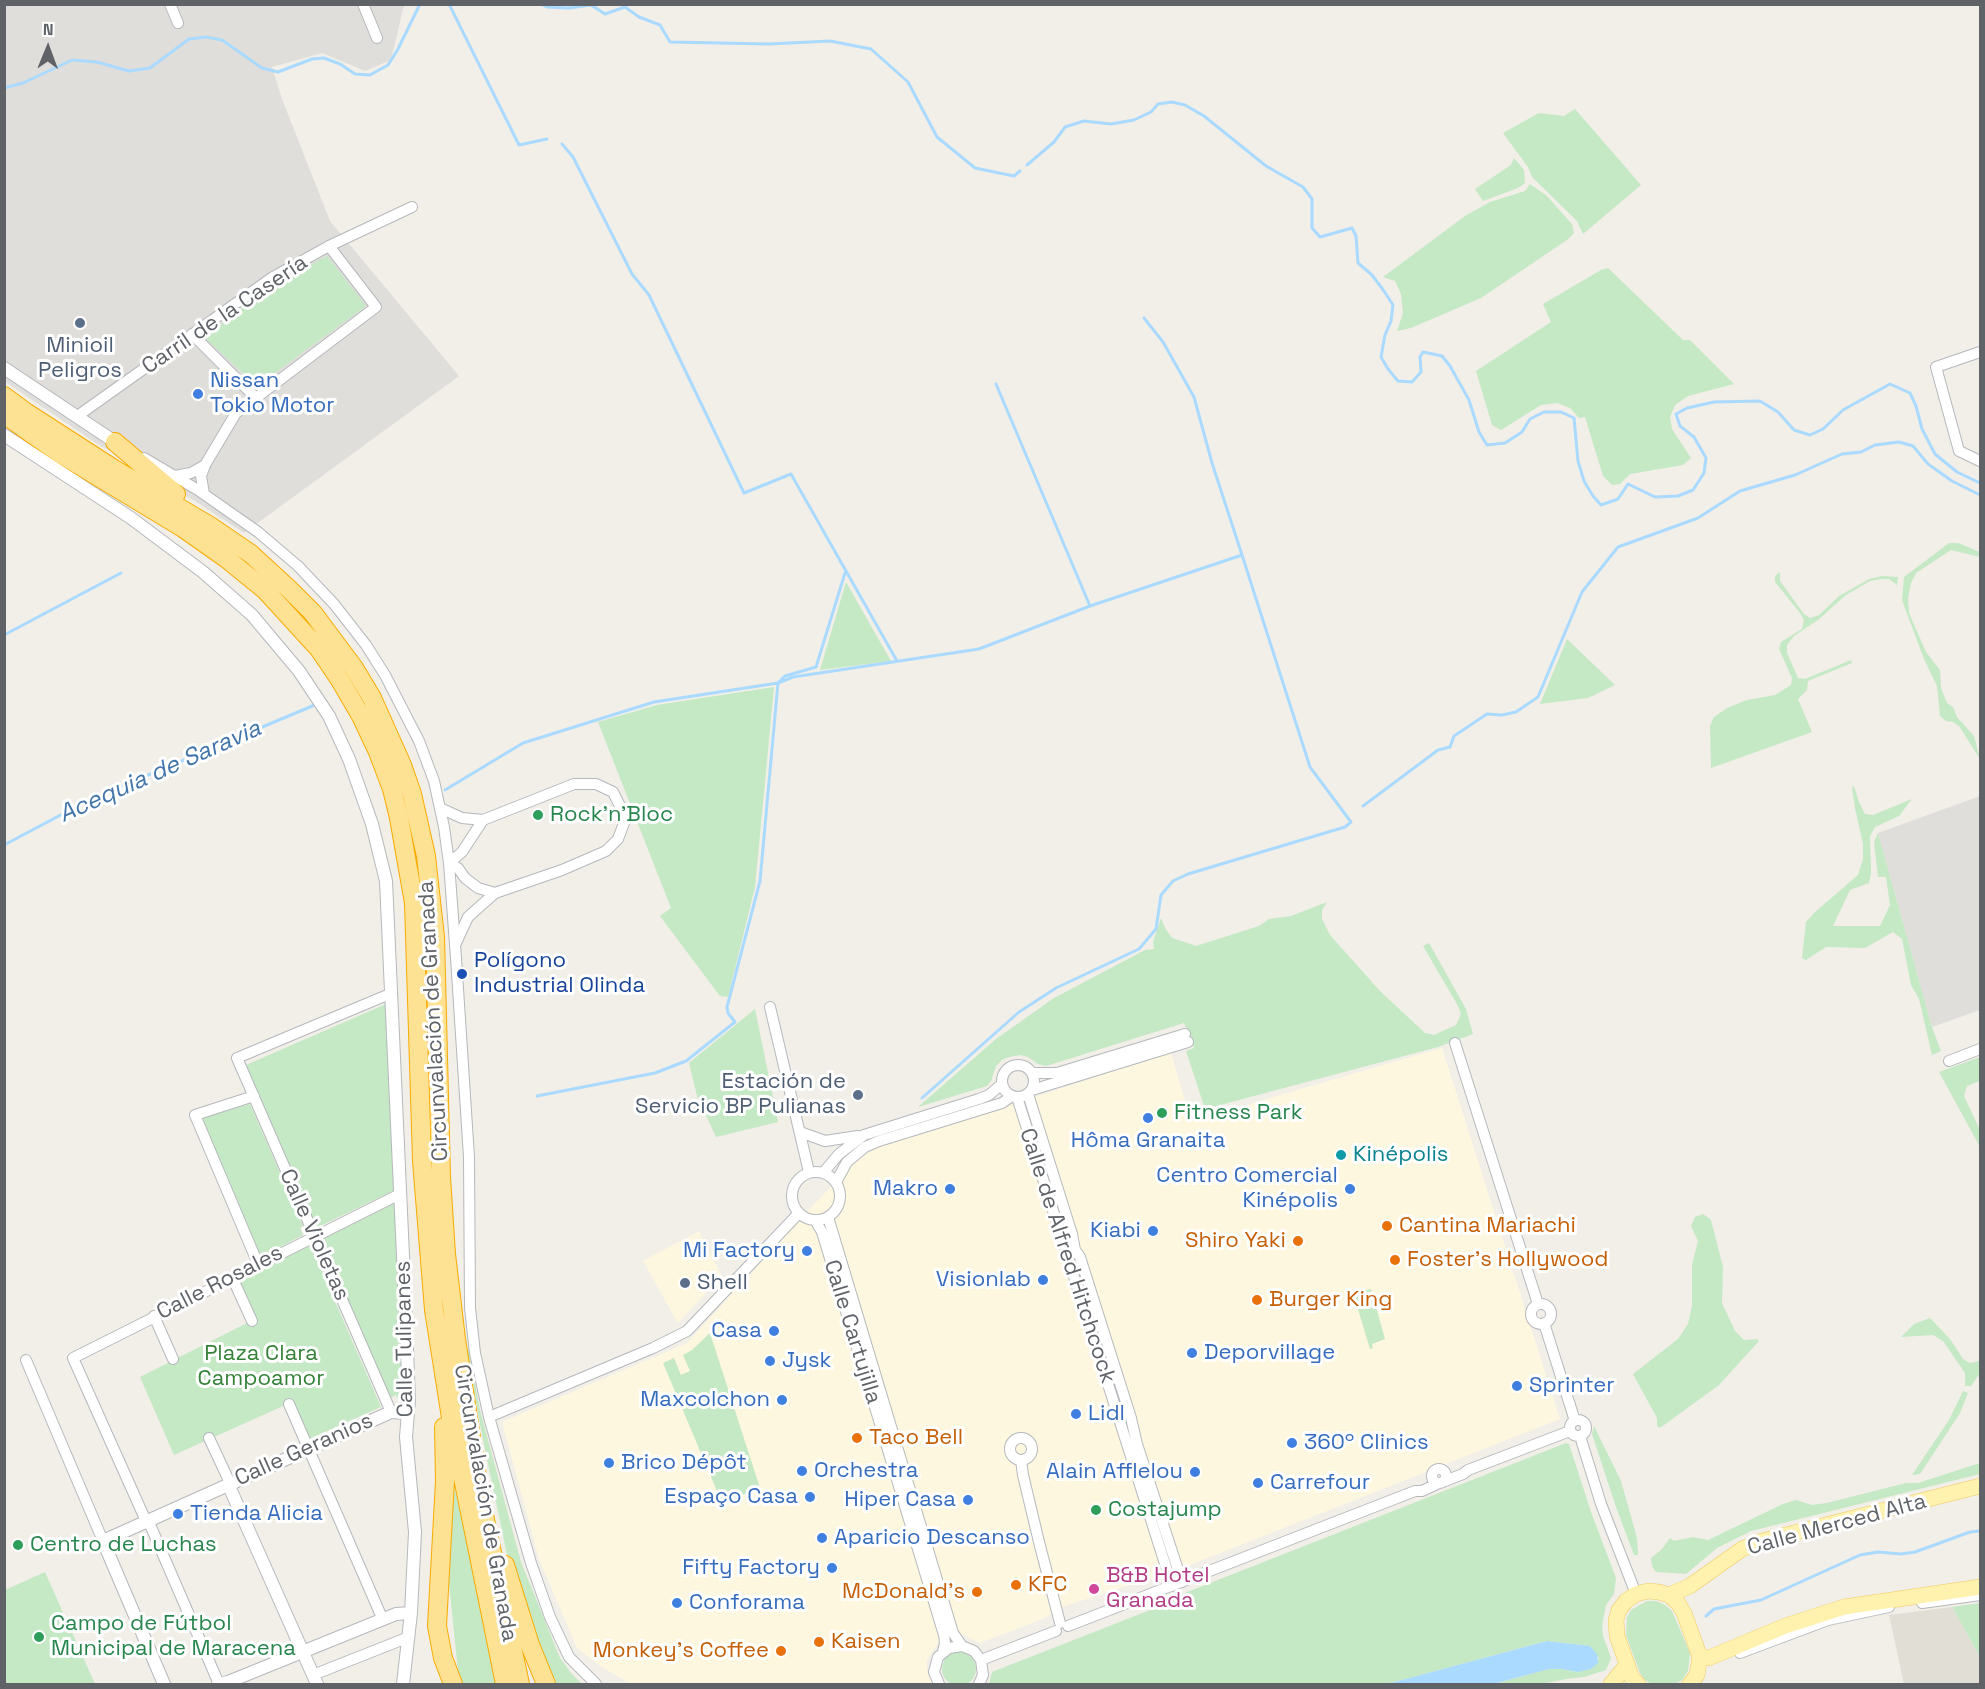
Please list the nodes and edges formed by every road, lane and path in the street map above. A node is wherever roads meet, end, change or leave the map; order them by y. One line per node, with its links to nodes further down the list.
1 (170, 4): 3 (street)
2 (366, 6): 4 (street)
3 (178, 23)
4 (377, 38)
5 (412, 207): 6 (street, Carril de la Casería)
6 (329, 246): 7 (street, Carril de la Casería); 11 (street)
7 (192, 334): 11 (street); 12 (street, Carril de la Casería)
8 (1980, 352): 15 (street)
9 (4, 368): 12 (street)
10 (4, 396): 19 (highway, Circunvalación de Granada)
11 (256, 398): 16 (street)
12 (76, 417): 14 (street)
13 (7, 422): 25 (street, Calle Tulipanes); 52 (highway, Circunvalación de Granada)
14 (115, 442): 17 (street); 19 (highway)
15 (1980, 461)
16 (205, 465): 17 (street); 18 (street)
17 (175, 476): 18 (street)
18 (201, 492): 20 (street)
19 (210, 526): 63 (highway, Circunvalación de Granada)
20 (440, 808): 21 (street); 22 (street)
21 (483, 820): 22 (street); 23 (street)
22 (449, 863): 23 (street); 24 (street)
23 (495, 893): 24 (street)
24 (454, 946): 56 (street)
25 (392, 993): 35 (street, Calle Violetas); 41 (street, Calle Tulipanes)
26 (770, 1007): 36 (street)
27 (1186, 1038): 28 (street)
28 (1173, 1042): 32 (street); 34 (street)
29 (1455, 1043): 57 (street)
30 (1980, 1049): 31 (street)
31 (1949, 1061)
32 (1033, 1073): 33 (street); 34 (street)
33 (1002, 1084): 34 (street); 37 (street)
34 (1022, 1095): 40 (street); 66 (street, Calle de Alfred Hitchcock)
35 (254, 1096): 45 (street, Calle Violetas); 46 (street)
36 (800, 1132): 37 (street); 38 (street)
37 (864, 1135): 39 (street)
38 (809, 1172): 39 (street); 42 (street)
39 (823, 1173): 40 (street)
40 (836, 1182): 43 (street)
41 (400, 1194): 45 (street, Calle Rosales); 55 (street, Calle Tulipanes)
42 (799, 1213): 44 (street); 56 (street)
43 (828, 1216): 44 (street); 75 (street, Calle Cartujilla)
44 (815, 1220): 76 (street, Calle Cartujilla)
45 (314, 1235): 46 (street, Calle Rosales); 54 (street, Calle Violetas)
46 (258, 1264): 47 (street, Calle Rosales)
47 (232, 1277): 48 (street, Calle Rosales); 49 (street)
48 (154, 1316): 50 (street); 64 (street, Calle Rosales)
49 (252, 1321)
50 (173, 1359)
51 (26, 1360): 65 (street)
52 (445, 1380): 85 (highway); 86 (highway, Circunvalación de Granada)
53 (289, 1404): 59 (street)
54 (391, 1412): 55 (street, Calle Geranios); 59 (street, Calle Geranios)
55 (408, 1413): 71 (street, Calle Tulipanes)
56 (489, 1417): 89 (street)
57 (1575, 1429): 66 (street); 68 (street)
58 (209, 1438): 61 (street)
59 (308, 1448): 61 (street, Calle Geranios); 72 (street)
60 (1021, 1460): 73 (street)
61 (229, 1484): 64 (street, Calle Geranios); 77 (street)
62 (1980, 1486): 69 (main road, Calle Merced Alta)
63 (480, 1496): 87 (highway, Circunvalación de Granada); 88 (highway)
64 (147, 1520): 65 (street, Calle Geranios); 83 (street)
65 (103, 1541): 82 (street)
66 (1177, 1584): 73 (street)
67 (1980, 1587): 79 (main road)
68 (1636, 1594): 69 (main road); 80 (main road)
69 (1669, 1595): 79 (main road)
70 (1980, 1595): 79 (street)
71 (411, 1613): 72 (street); 74 (street, Calle Tulipanes)
72 (383, 1620): 77 (street)
73 (1061, 1627): 78 (street)
74 (409, 1637): 81 (street); 84 (street, Calle Tulipanes)
75 (962, 1646): 76 (street); 78 (street)
76 (943, 1652): 90 (street, Calle Cartujilla)
77 (302, 1653): 81 (street); 83 (street)
78 (981, 1660): 91 (street)
79 (1700, 1661): 94 (main road)
80 (1627, 1665): 92 (main road); 93 (main road)
81 (315, 1680)
82 (165, 1684)
83 (219, 1684)
84 (404, 1684)
85 (453, 1684)
86 (505, 1684)
87 (520, 1684)
88 (546, 1684)
89 (596, 1684)
90 (939, 1684)
91 (979, 1684)
92 (1611, 1684)
93 (1638, 1684)
94 (1690, 1684)

